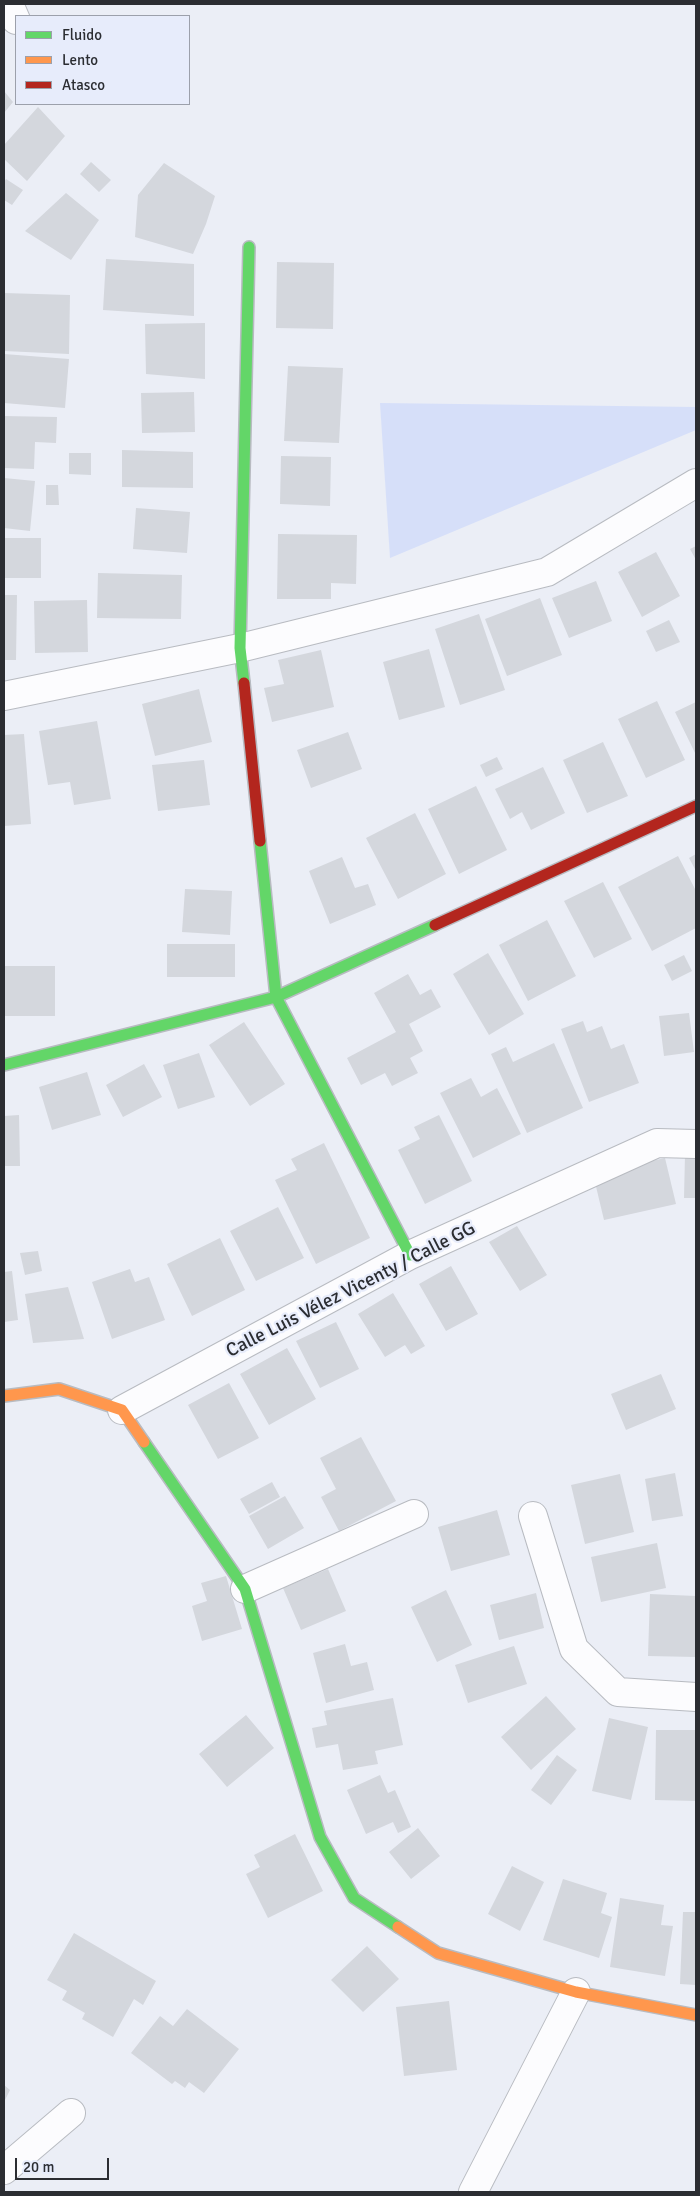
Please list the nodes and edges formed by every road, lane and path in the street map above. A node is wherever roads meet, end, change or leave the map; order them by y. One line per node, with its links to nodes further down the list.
1 (9, 4): 2 (street)
2 (15, 18)
3 (249, 247): 5 (street)
4 (696, 484): 5 (street)
5 (240, 648): 6 (street); 8 (street)
6 (4, 696)
7 (696, 806): 8 (street)
8 (276, 997): 9 (street); 11 (street)
9 (4, 1065)
10 (696, 1144): 11 (street, Calle Luis Vélez Vicenty / Calle GG)
11 (410, 1255): 13 (street, Calle Luis Vélez Vicenty / Calle GG)
12 (4, 1396): 13 (street)
13 (122, 1410): 16 (street)
14 (414, 1514): 16 (street)
15 (533, 1516): 17 (street)
16 (245, 1589): 18 (street)
17 (696, 1697)
18 (576, 1992): 19 (street); 22 (street)
19 (696, 2015)
20 (71, 2113): 21 (street)
21 (4, 2170)
22 (473, 2192)

